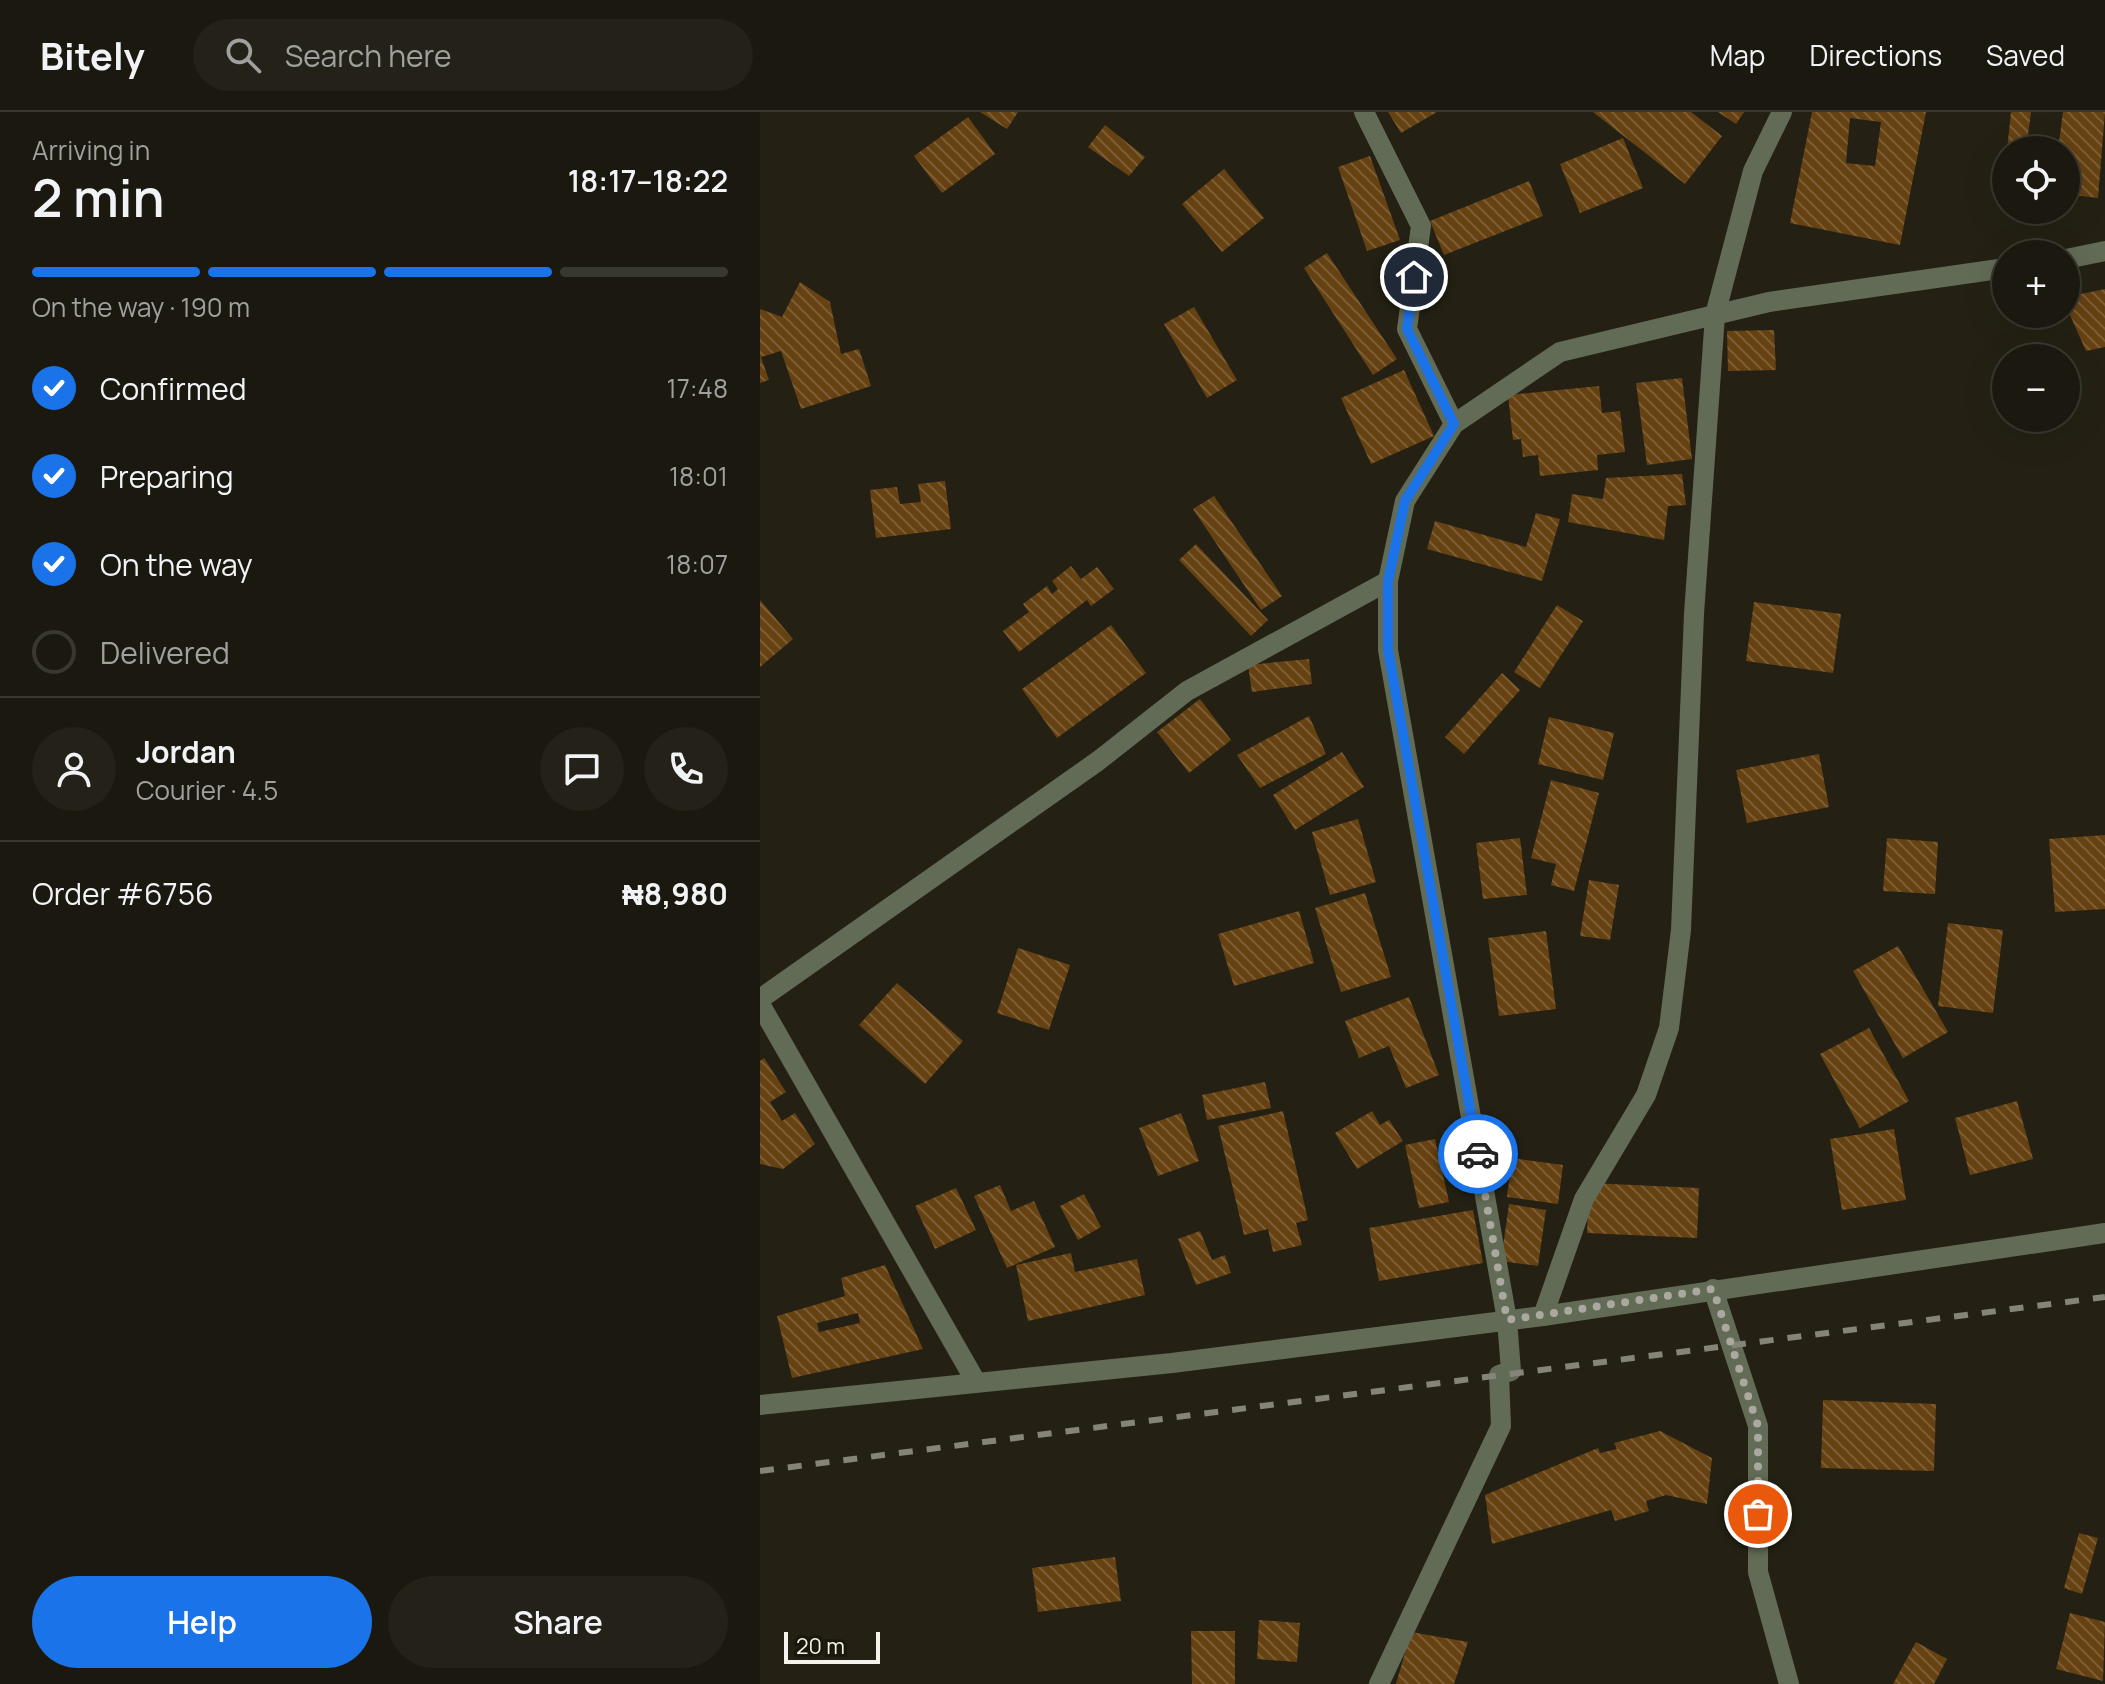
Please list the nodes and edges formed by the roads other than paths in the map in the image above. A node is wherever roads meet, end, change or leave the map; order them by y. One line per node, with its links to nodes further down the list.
1 (1364, 112): 7 (street)
2 (1782, 112): 6 (street)
3 (2105, 251): 4 (street)
4 (2080, 256)
5 (1992, 270): 6 (street)
6 (1715, 315): 7 (street); 12 (street)
7 (1454, 424): 8 (street)
8 (1388, 581): 9 (street); 13 (street)
9 (760, 1002): 14 (street)
10 (2105, 1233): 11 (street)
11 (1713, 1289): 12 (street); 17 (street)
12 (1543, 1316): 13 (street)
13 (1507, 1320): 14 (street); 16 (street)
14 (976, 1382): 15 (street)
15 (760, 1405)
16 (1379, 1684)
17 (1789, 1684)

